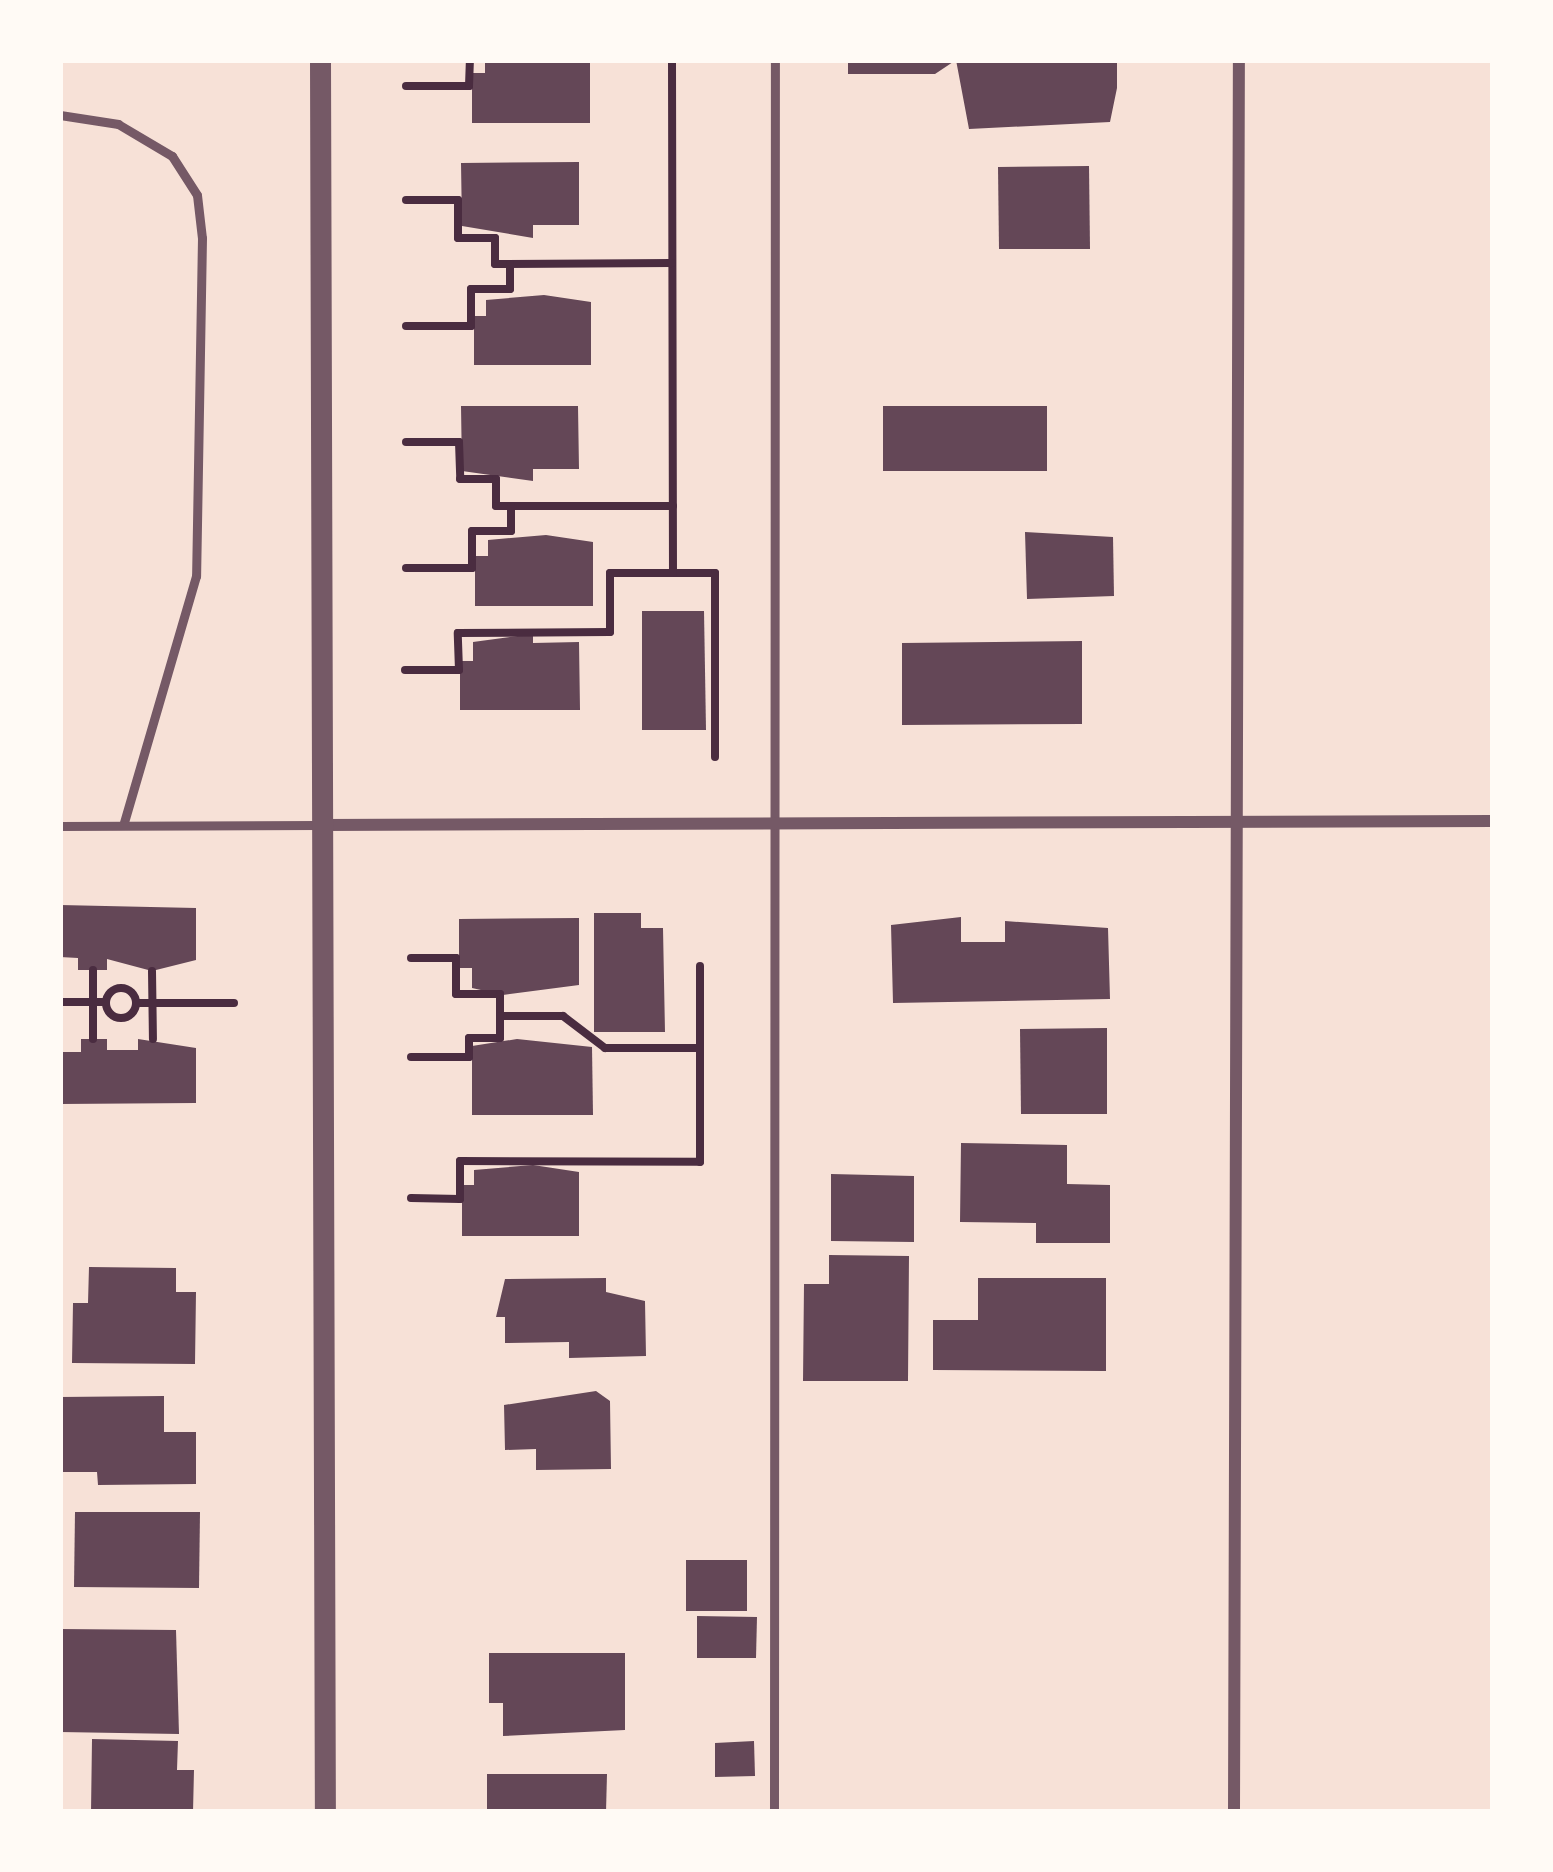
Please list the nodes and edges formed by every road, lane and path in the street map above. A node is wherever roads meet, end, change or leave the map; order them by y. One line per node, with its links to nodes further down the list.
1 (320, 60): 23 (street)
2 (470, 60): 6 (path)
3 (672, 60): 9 (path)
4 (775, 60): 21 (lane)
5 (1239, 60): 20 (street)
6 (406, 86)
7 (60, 115): 22 (lane)
8 (406, 200): 10 (path)
9 (672, 263): 10 (path); 14 (path)
10 (510, 264): 11 (path)
11 (406, 326)
12 (406, 442): 13 (path)
13 (511, 506): 14 (path); 15 (path)
14 (673, 506): 16 (path)
15 (406, 568)
16 (673, 574): 17 (path); 18 (path)
17 (405, 670)
18 (715, 757)
19 (1493, 820): 20 (street)
20 (1237, 821): 21 (street); 43 (street)
21 (774, 822): 23 (street); 42 (lane)
22 (124, 823): 23 (lane); 24 (lane)
23 (324, 825): 41 (street)
24 (60, 826)
25 (411, 958): 35 (path)
26 (700, 966): 38 (path)
27 (93, 970): 30 (path)
28 (152, 971): 33 (path)
29 (60, 1002): 30 (path)
30 (93, 1002): 31 (path); 37 (path)
31 (106, 1002): 32 (path); 32 (path)
32 (136, 1003): 33 (path)
33 (152, 1003): 34 (path); 36 (path)
34 (234, 1003)
35 (500, 1016): 38 (path); 39 (path)
36 (153, 1039)
37 (93, 1040)
38 (700, 1048): 40 (path)
39 (411, 1057)
40 (411, 1198)
41 (325, 1812)
42 (773, 1812)
43 (1234, 1812)

